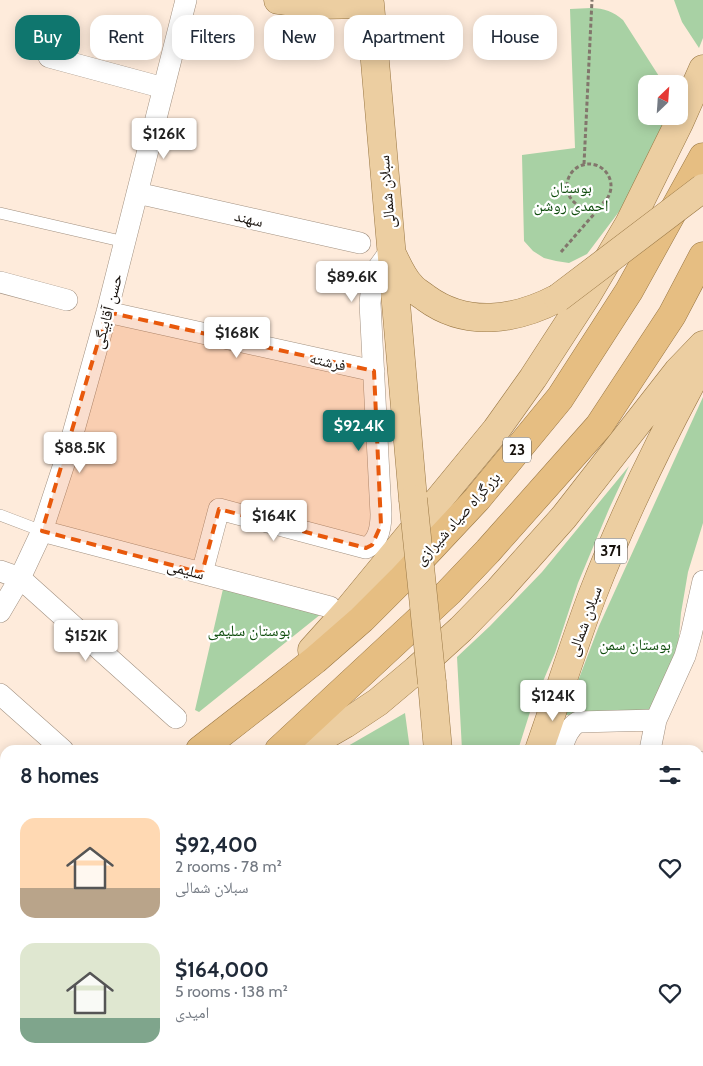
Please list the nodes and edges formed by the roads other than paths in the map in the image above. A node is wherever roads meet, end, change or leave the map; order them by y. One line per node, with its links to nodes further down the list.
1 (186, 0): 5 (street, حسن آقابیگی)
2 (278, 0): 12 (main road, سبلان شمالی)
3 (60, 60): 5 (street)
4 (703, 69): 29 (main road)
5 (164, 88): 8 (street, حسن آقابیگی)
6 (703, 157): 29 (highway, بزرگراه صیاد شیرازی / 23)
7 (703, 188): 12 (main road, bridge)
8 (137, 193): 10 (street, حسن آقابیگی); 11 (street, سهند)
9 (0, 213): 10 (lane)
10 (125, 242): 16 (street, حسن آقابیگی)
11 (360, 243)
12 (391, 250): 19 (street); 36 (main road, سبلان شمالی, bridge)
13 (703, 256): 34 (highway)
14 (0, 282): 15 (street)
15 (67, 300)
16 (108, 312): 19 (street, فرشته); 21 (street, حسن آقابیگی)
17 (703, 345): 35 (main road)
18 (703, 360): 37 (main road, سبلان شمالی / 371)
19 (374, 371): 23 (street)
20 (0, 515): 21 (lane)
21 (42, 531): 23 (street, سلیمی); 24 (street, حسن آقابیگی)
22 (0, 571): 24 (street)
23 (202, 573): 26 (street, سلیمی)
24 (20, 578): 27 (street, حسن آقابیگی); 30 (street)
25 (703, 581): 31 (street)
26 (330, 607)
27 (0, 612)
28 (0, 694): 32 (street)
29 (272, 694): 33 (highway, بزرگراه صیاد شیرازی / 23)
30 (176, 718)
31 (656, 720): 38 (street); 39 (street)
32 (57, 745)
33 (206, 745)
34 (284, 745)
35 (309, 745)
36 (438, 745)
37 (541, 745)
38 (563, 745)
39 (651, 745)

